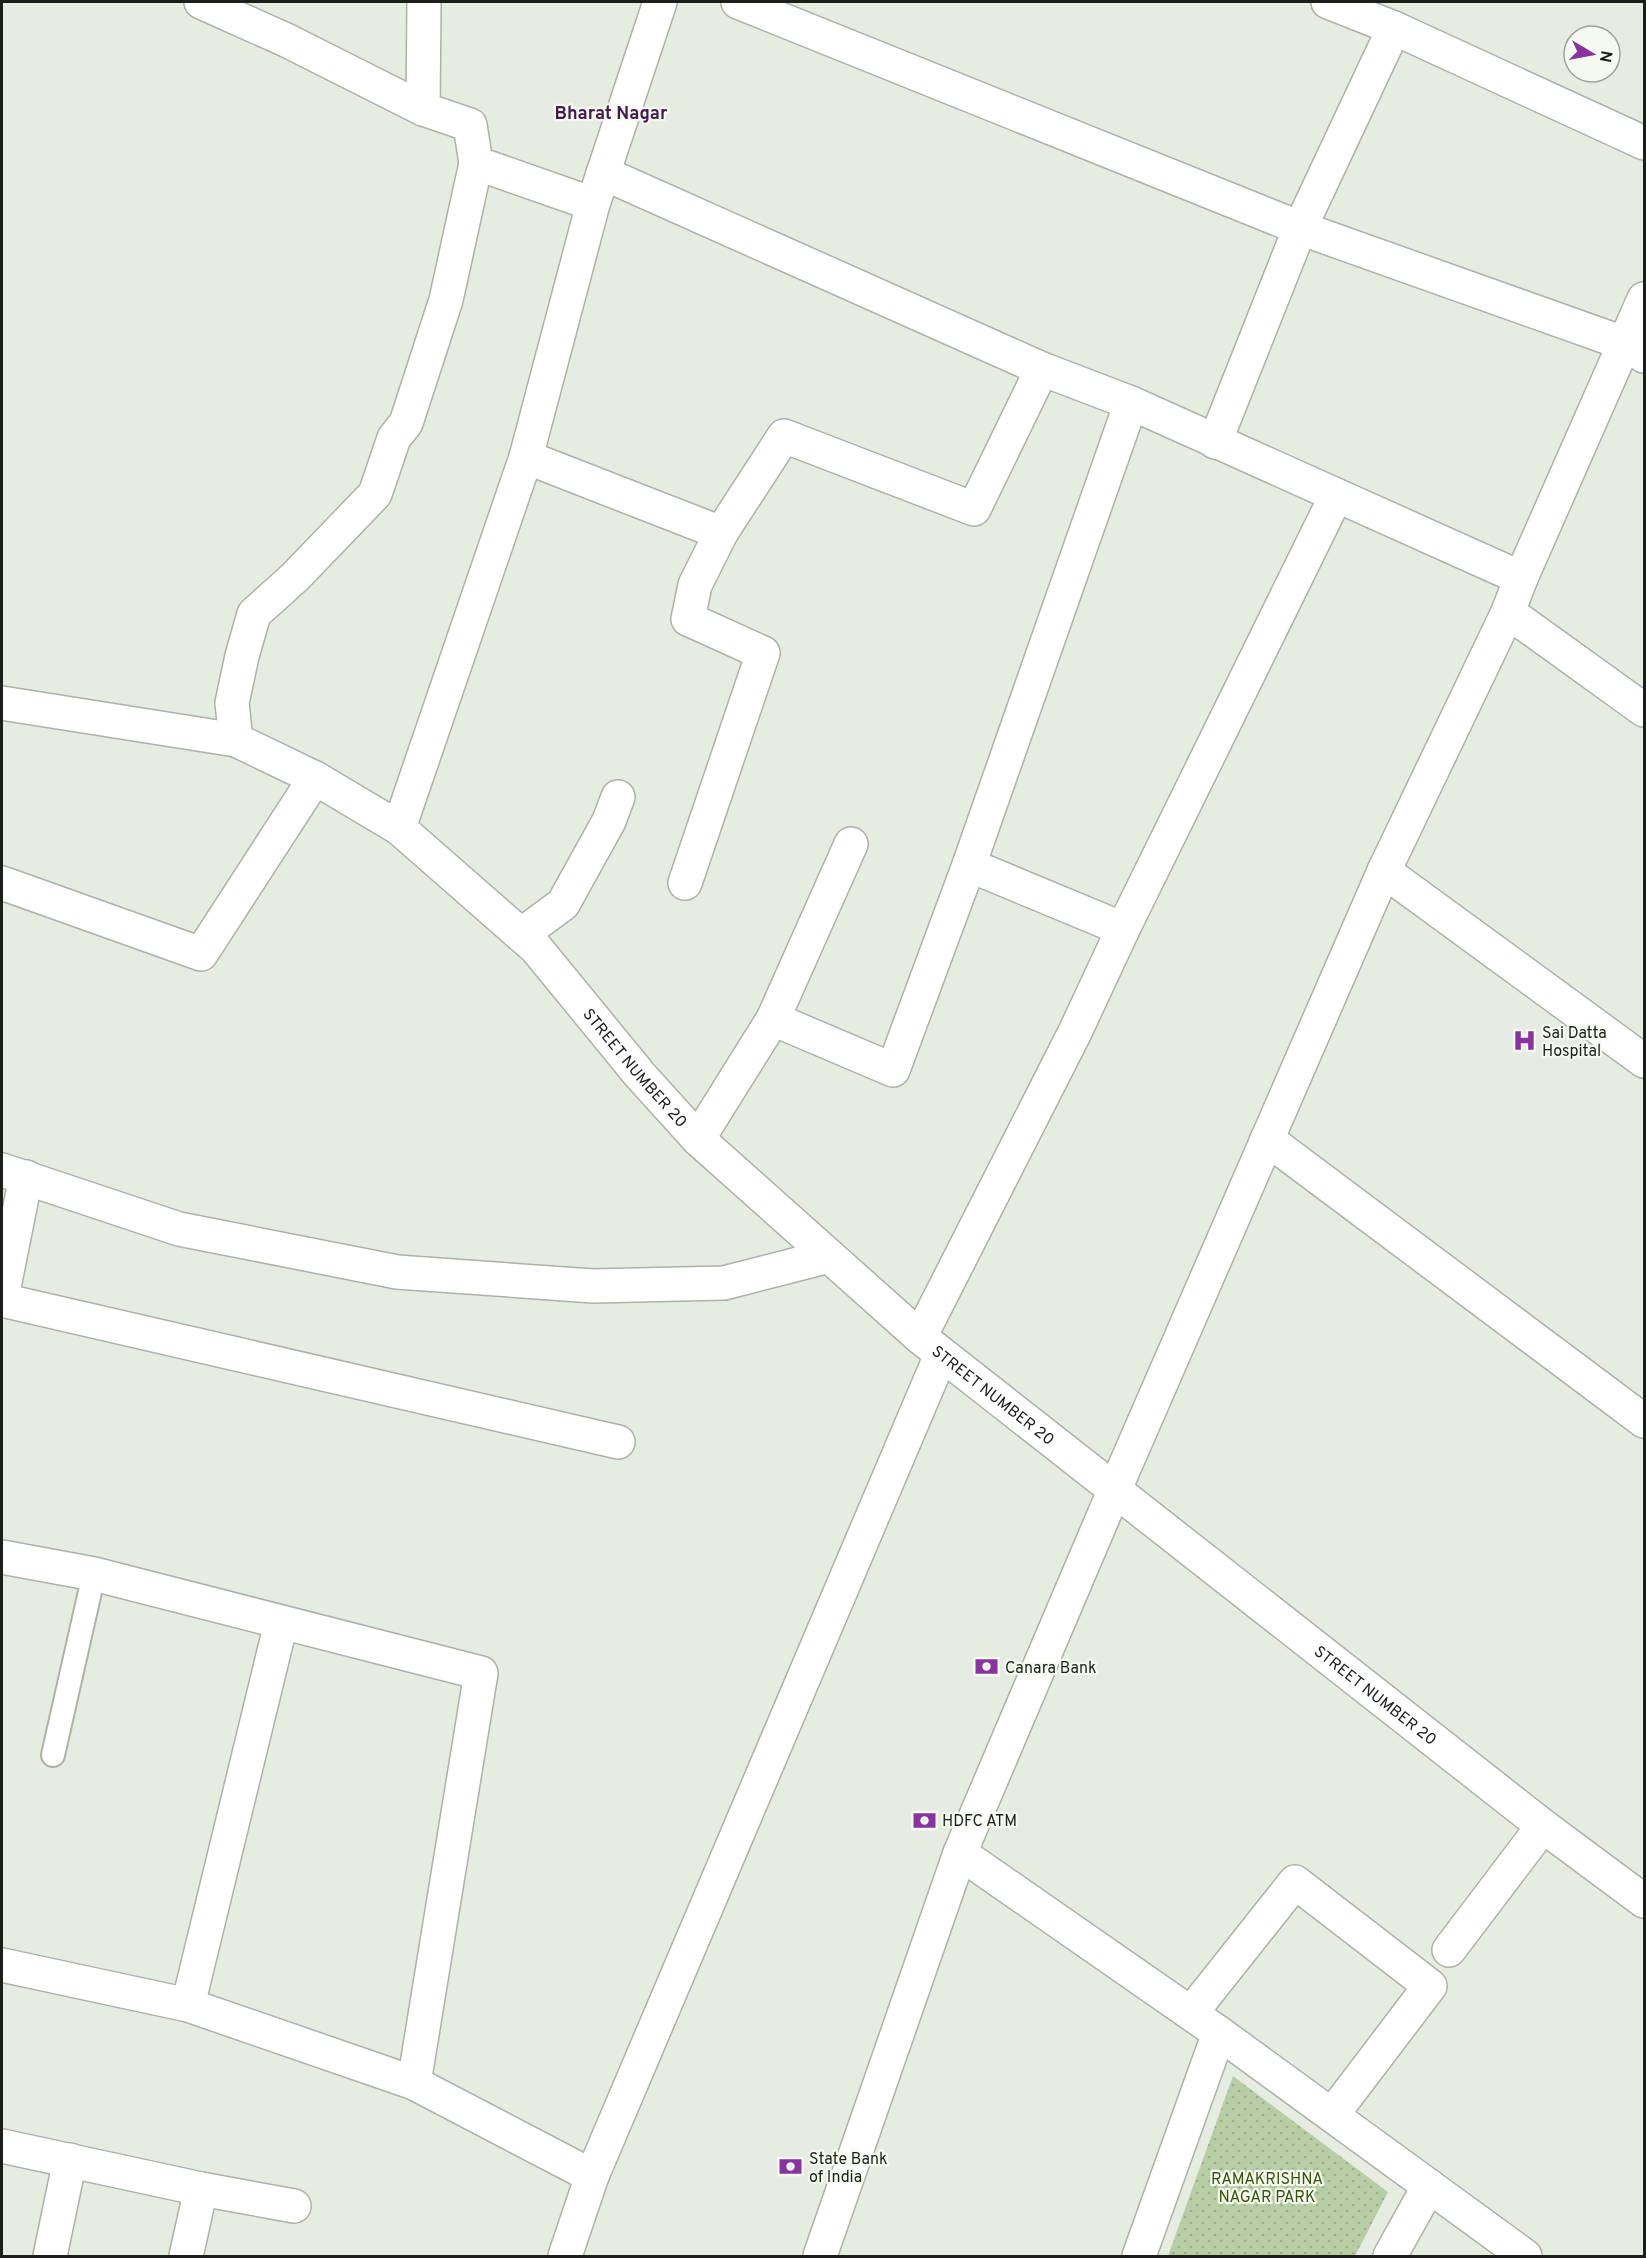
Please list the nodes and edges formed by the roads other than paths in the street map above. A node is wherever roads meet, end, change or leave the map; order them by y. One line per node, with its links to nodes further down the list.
1 (201, 2): 7 (street)
2 (424, 2): 7 (street)
3 (660, 2): 10 (street)
4 (738, 2): 12 (street)
5 (1329, 2): 6 (street)
6 (1394, 28): 8 (street); 12 (street)
7 (423, 109): 9 (street)
8 (1644, 143)
9 (476, 163): 11 (street); 25 (street)
10 (603, 173): 11 (street); 15 (street)
11 (593, 204): 18 (street)
12 (1300, 228): 14 (street); 17 (street)
13 (1644, 299): 14 (street)
14 (1635, 350): 21 (street)
15 (1042, 369): 16 (street); 20 (street)
16 (1131, 403): 17 (street); 30 (street)
17 (1215, 442): 19 (street)
18 (526, 457): 20 (street); 28 (street)
19 (1336, 496): 21 (street); 34 (street)
20 (722, 533): 33 (street)
21 (1521, 578): 22 (street)
22 (1508, 612): 24 (street); 31 (street)
23 (2, 703): 25 (street, STREET NUMBER 20)
24 (1644, 710)
25 (236, 741): 26 (street, STREET NUMBER 20)
26 (315, 778): 28 (street, STREET NUMBER 20); 32 (street)
27 (618, 797): 35 (street)
28 (399, 828): 35 (street, STREET NUMBER 20)
29 (851, 844): 36 (street)
30 (969, 865): 34 (street); 36 (street)
31 (1384, 871): 37 (street); 39 (street)
32 (2, 883)
33 (685, 883)
34 (1123, 929): 43 (street)
35 (521, 935): 38 (street, STREET NUMBER 20)
36 (773, 1019): 38 (street)
37 (1644, 1061)
38 (698, 1139): 41 (street, STREET NUMBER 20)
39 (1267, 1139): 44 (street); 46 (street)
40 (14, 1174): 41 (street); 42 (street)
41 (829, 1256): 43 (street, STREET NUMBER 20)
42 (2, 1299): 45 (street)
43 (931, 1346): 46 (street, STREET NUMBER 20); 63 (street)
44 (1644, 1421)
45 (618, 1442)
46 (1115, 1489): 51 (street, STREET NUMBER 20); 52 (street)
47 (2, 1557): 48 (street)
48 (94, 1574): 49 (street); 50 (lane)
49 (281, 1623): 56 (street); 59 (street)
50 (54, 1755)
51 (1543, 1826): 53 (street, STREET NUMBER 20); 54 (street)
52 (960, 1853): 57 (street); 70 (street)
53 (1644, 1901)
54 (1449, 1950)
55 (2, 1965): 56 (street)
56 (188, 2005): 59 (street)
57 (1191, 2013): 58 (street); 60 (street)
58 (1219, 2033): 60 (street); 71 (street)
59 (414, 2083): 63 (street)
60 (1332, 2115): 64 (street)
61 (2, 2146): 62 (street)
62 (70, 2160): 65 (street); 67 (street)
63 (592, 2176): 69 (street)
64 (1429, 2186): 72 (street); 73 (street)
65 (201, 2189): 66 (street); 68 (street)
66 (294, 2206)
67 (50, 2256)
68 (186, 2256)
69 (565, 2256)
70 (820, 2256)
71 (1139, 2256)
72 (1390, 2256)
73 (1525, 2256)

